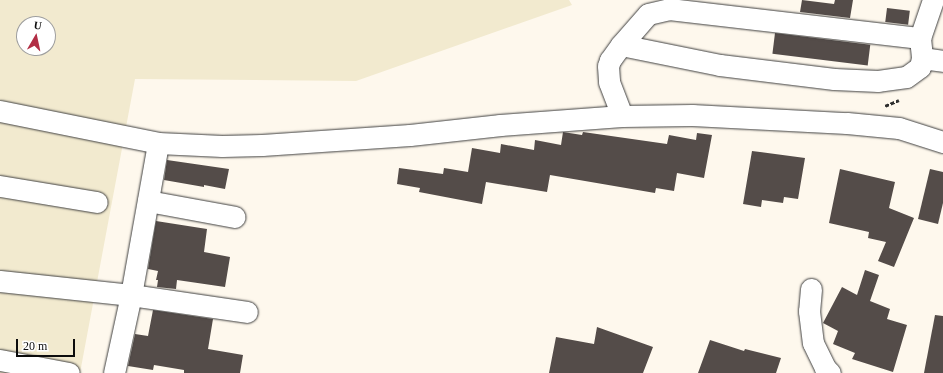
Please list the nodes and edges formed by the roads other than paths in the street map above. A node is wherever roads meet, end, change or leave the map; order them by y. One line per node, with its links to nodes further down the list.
1 (935, 0): 2 (street); 5 (street)
2 (943, 1)
3 (643, 7): 4 (street); 5 (street)
4 (621, 44): 5 (street); 8 (street)
5 (921, 48): 6 (street)
6 (943, 61)
7 (0, 112): 10 (street)
8 (622, 116): 9 (street); 10 (street)
9 (943, 142)
10 (158, 143): 12 (street)
11 (0, 186): 13 (street)
12 (148, 201): 14 (street); 17 (street)
13 (97, 202)
14 (235, 217)
15 (0, 281): 17 (street)
16 (811, 289): 22 (street)
17 (131, 295): 18 (street); 21 (street)
18 (247, 312)
19 (0, 360): 20 (street)
20 (69, 373)
21 (114, 373)
22 (830, 373)

